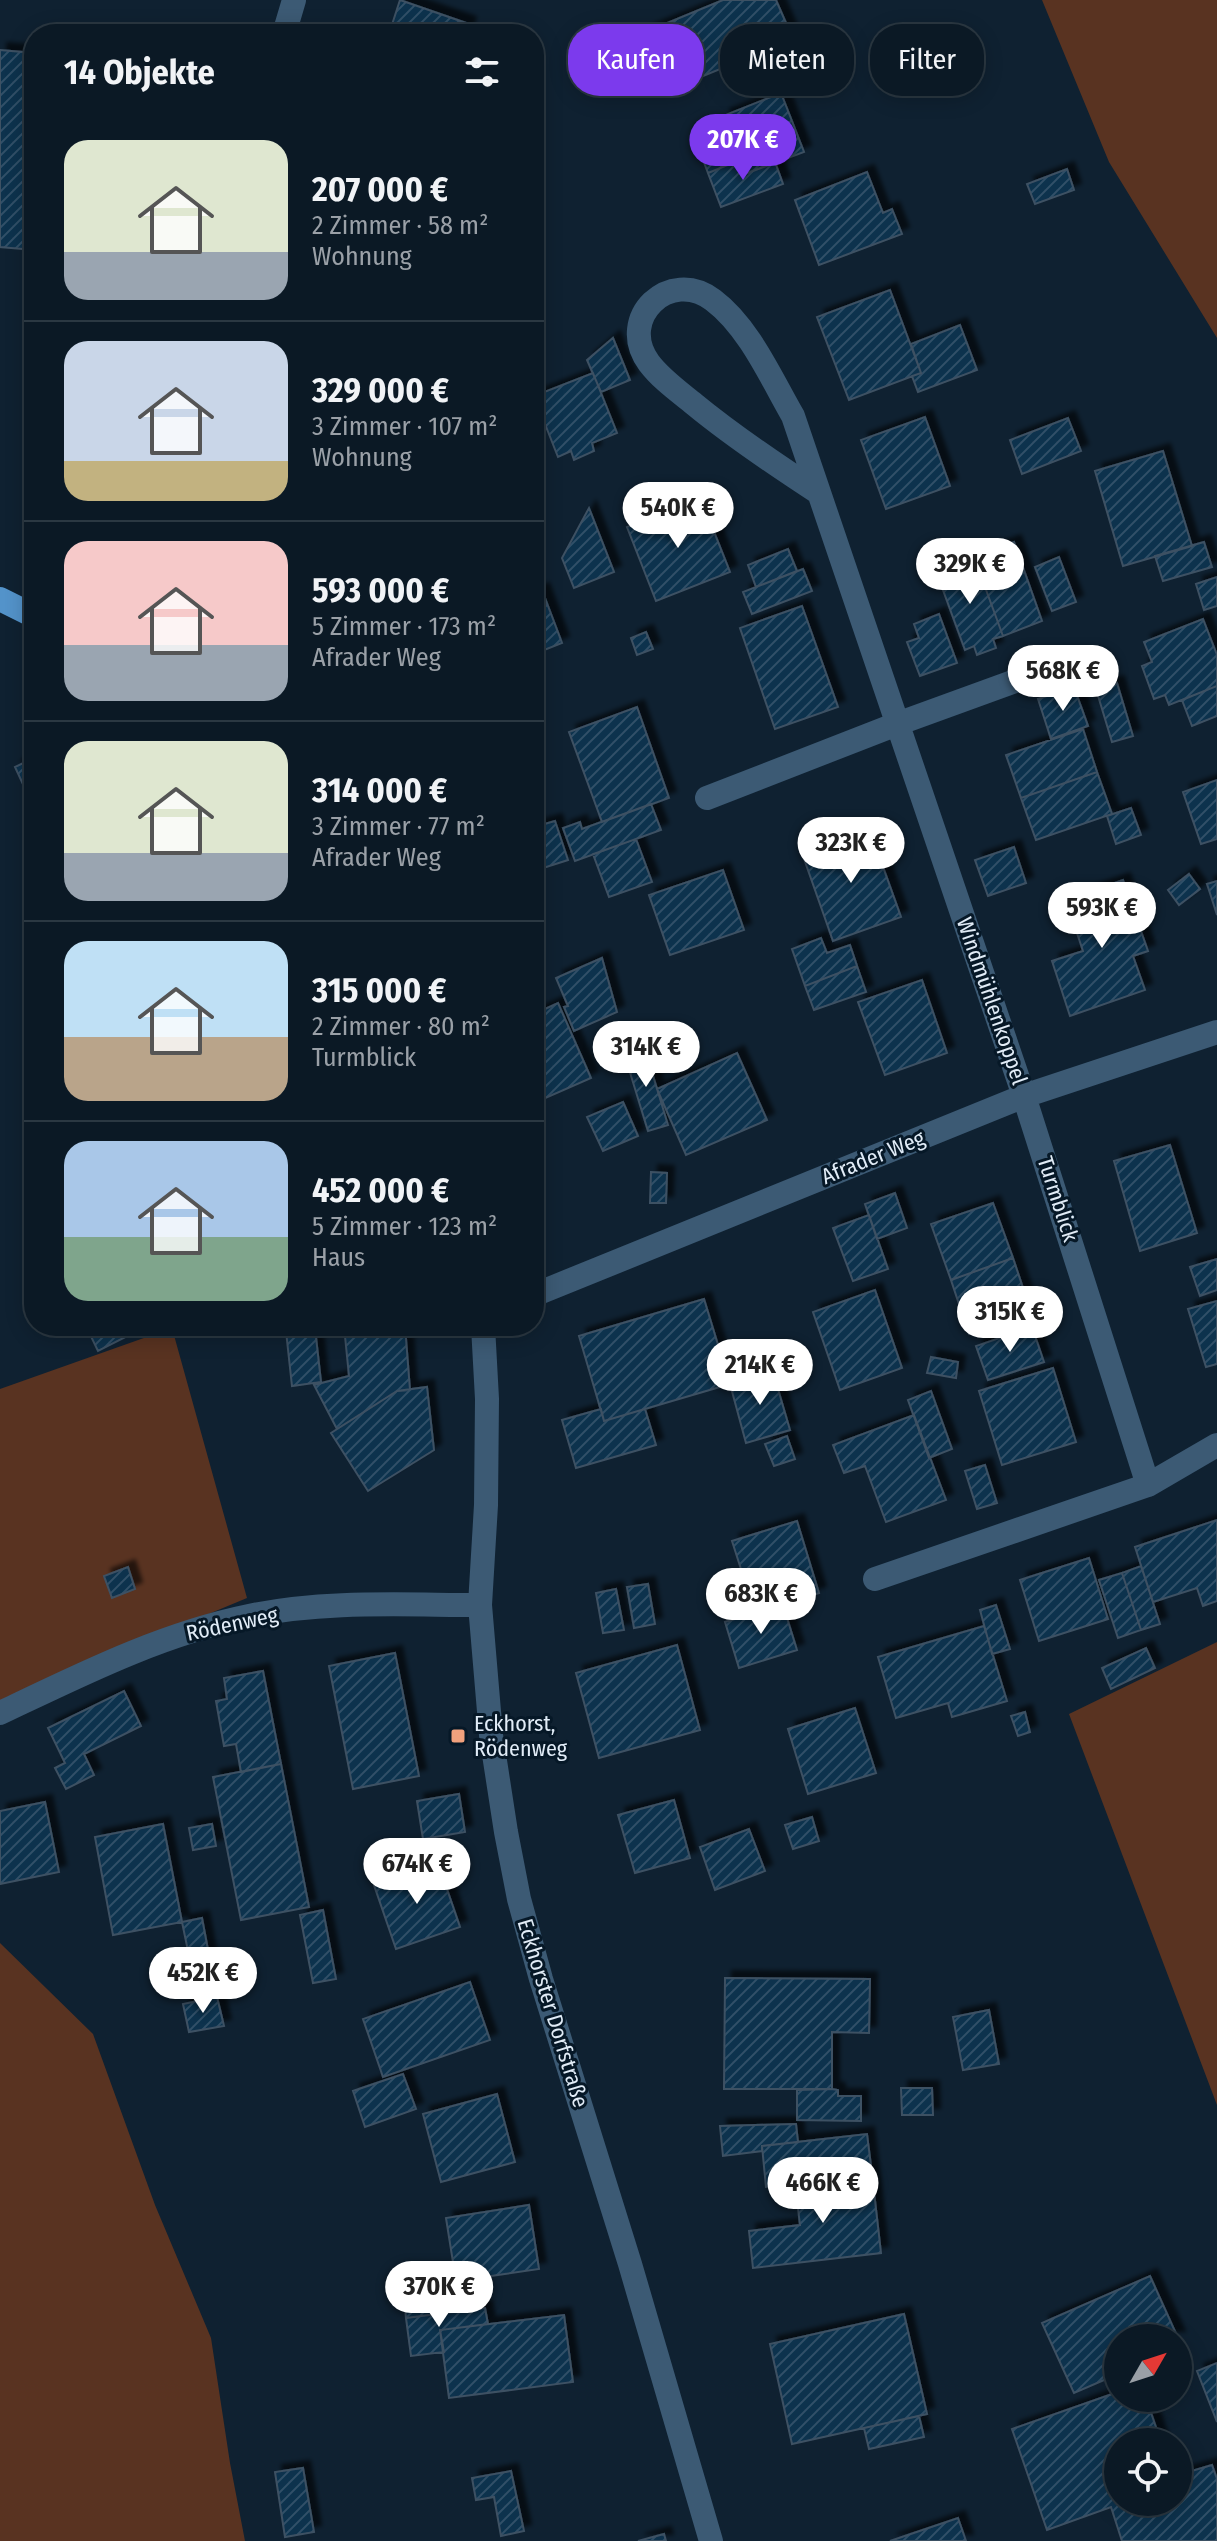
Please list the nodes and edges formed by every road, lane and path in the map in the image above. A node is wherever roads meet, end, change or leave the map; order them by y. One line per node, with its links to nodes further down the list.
1 (294, 0): 2 (street)
2 (287, 24)
3 (819, 493): 3 (street, Windmühlenkoppel); 7 (street, Windmühlenkoppel)
4 (0, 599): 5 (main road)
5 (24, 611)
6 (1081, 657): 7 (street)
7 (897, 724): 8 (street); 10 (street, Windmühlenkoppel)
8 (707, 798)
9 (1217, 1032): 10 (street, Afrader Weg)
10 (1024, 1096): 11 (street, Afrader Weg); 14 (street, Turmblick)
11 (544, 1291)
12 (484, 1336): 16 (street, Eckhorster Dorfstraße)
13 (1217, 1445): 14 (street)
14 (1148, 1485): 15 (street)
15 (875, 1579)
16 (480, 1605): 17 (street, Rödenweg); 18 (street, Eckhorster Dorfstraße)
17 (0, 1713)
18 (711, 2541)

